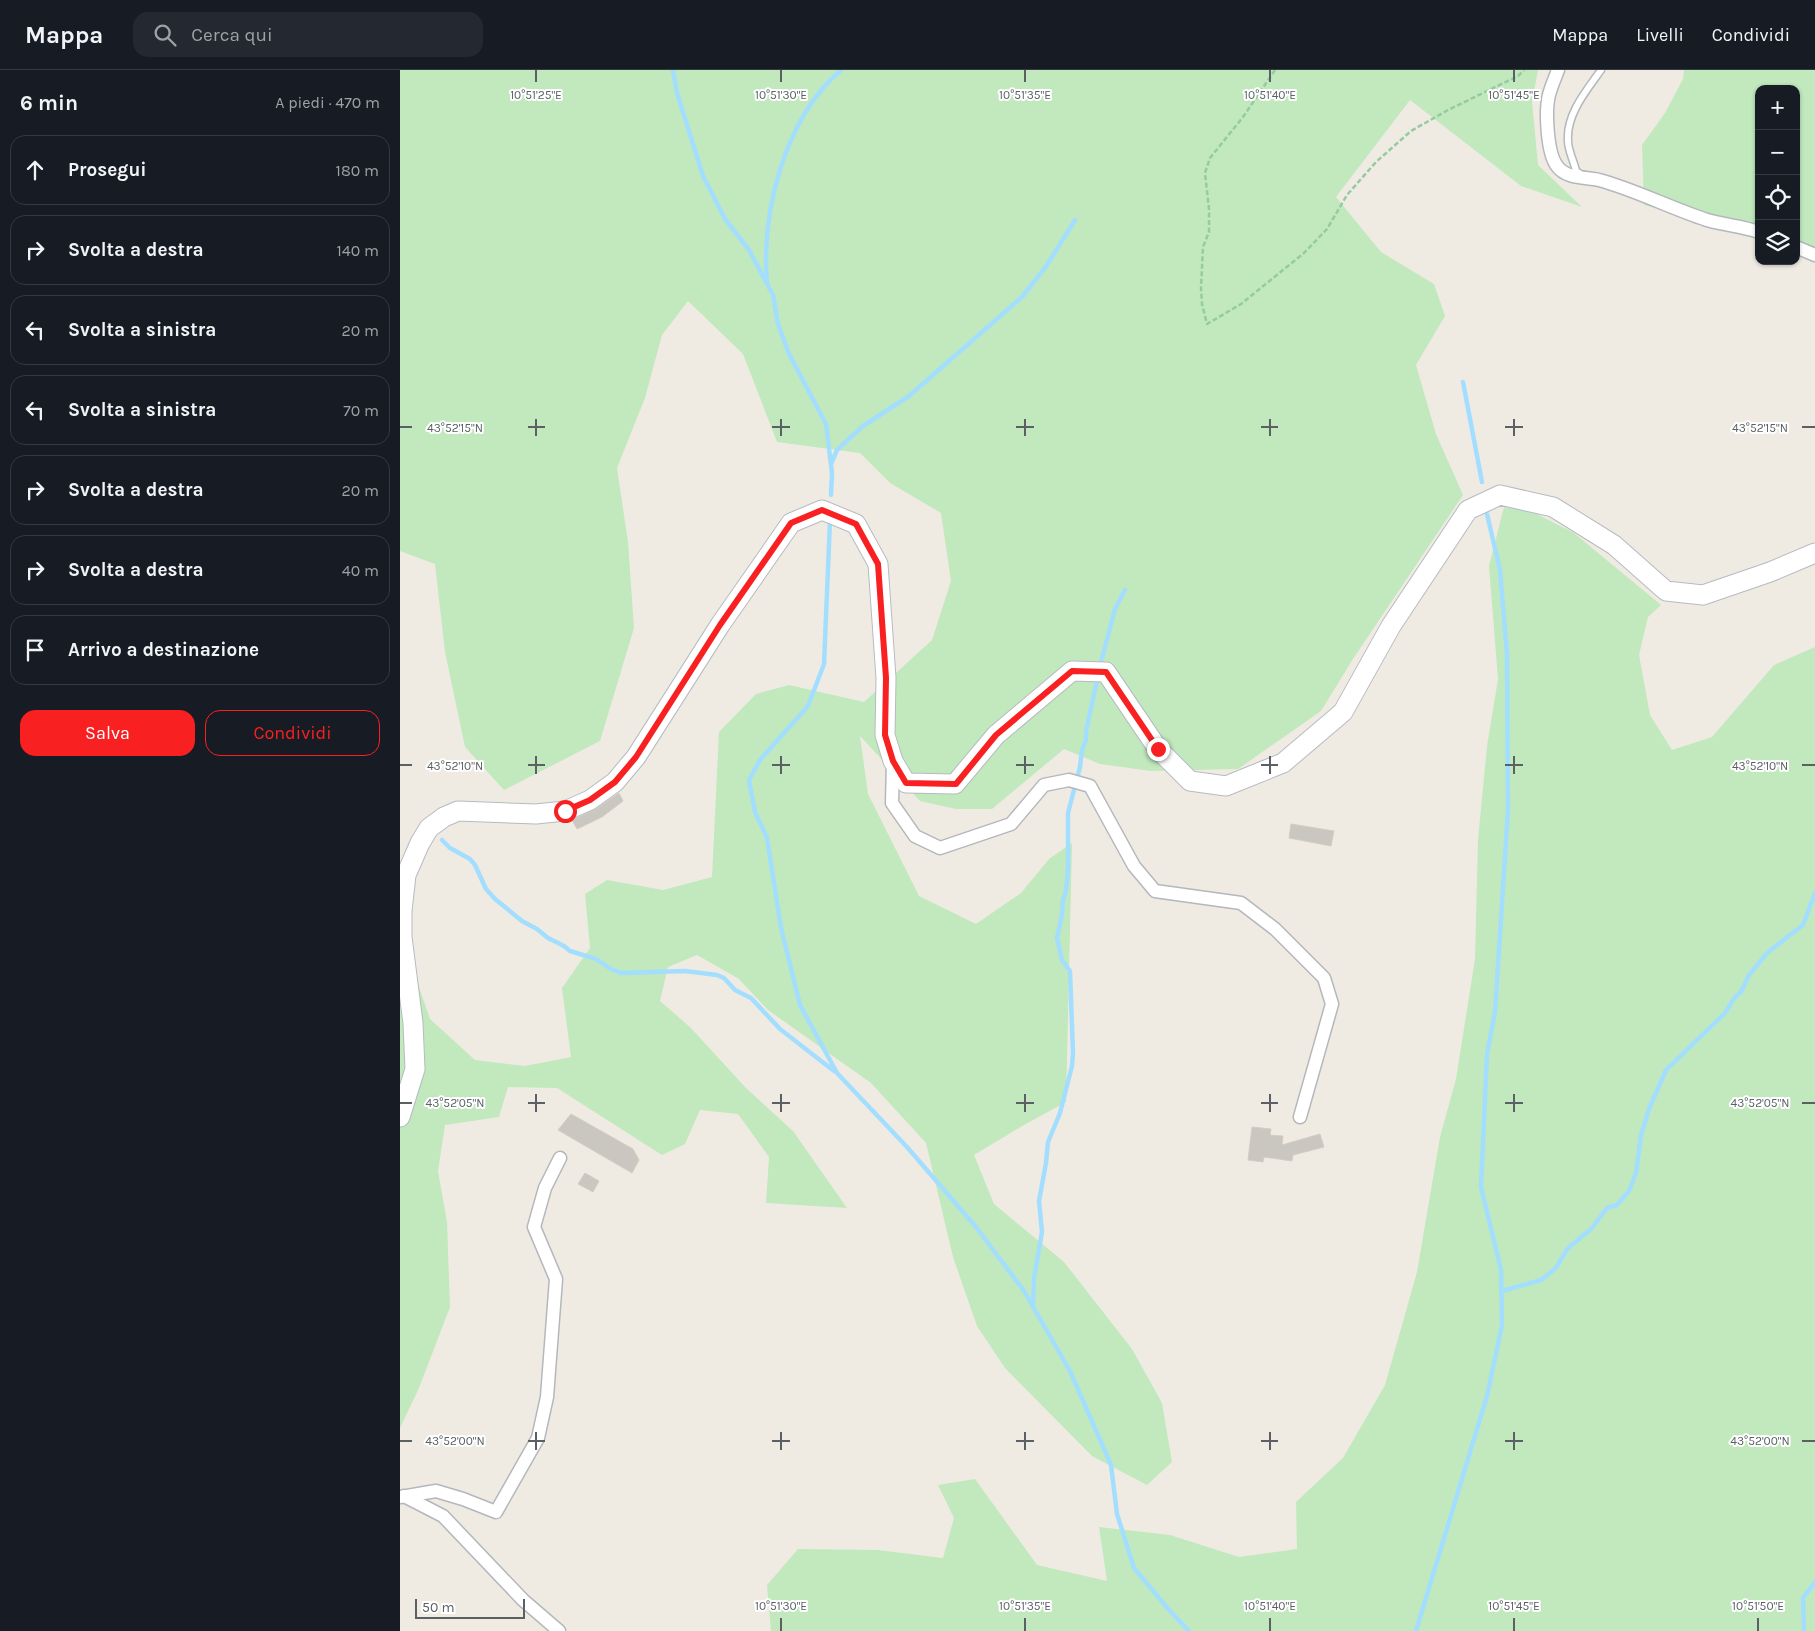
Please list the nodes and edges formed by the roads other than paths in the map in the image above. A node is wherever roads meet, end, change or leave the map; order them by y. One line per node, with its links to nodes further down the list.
1 (1558, 70): 3 (street)
2 (1601, 70): 3 (lane)
3 (1598, 180): 4 (street)
4 (1755, 231)
5 (1800, 249): 6 (street)
6 (1815, 255)
7 (1815, 553): 8 (street)
8 (893, 761): 9 (street); 10 (street)
9 (1300, 1116)
10 (400, 1117)
11 (560, 1158): 12 (street)
12 (402, 1496): 13 (street)
13 (559, 1631)

